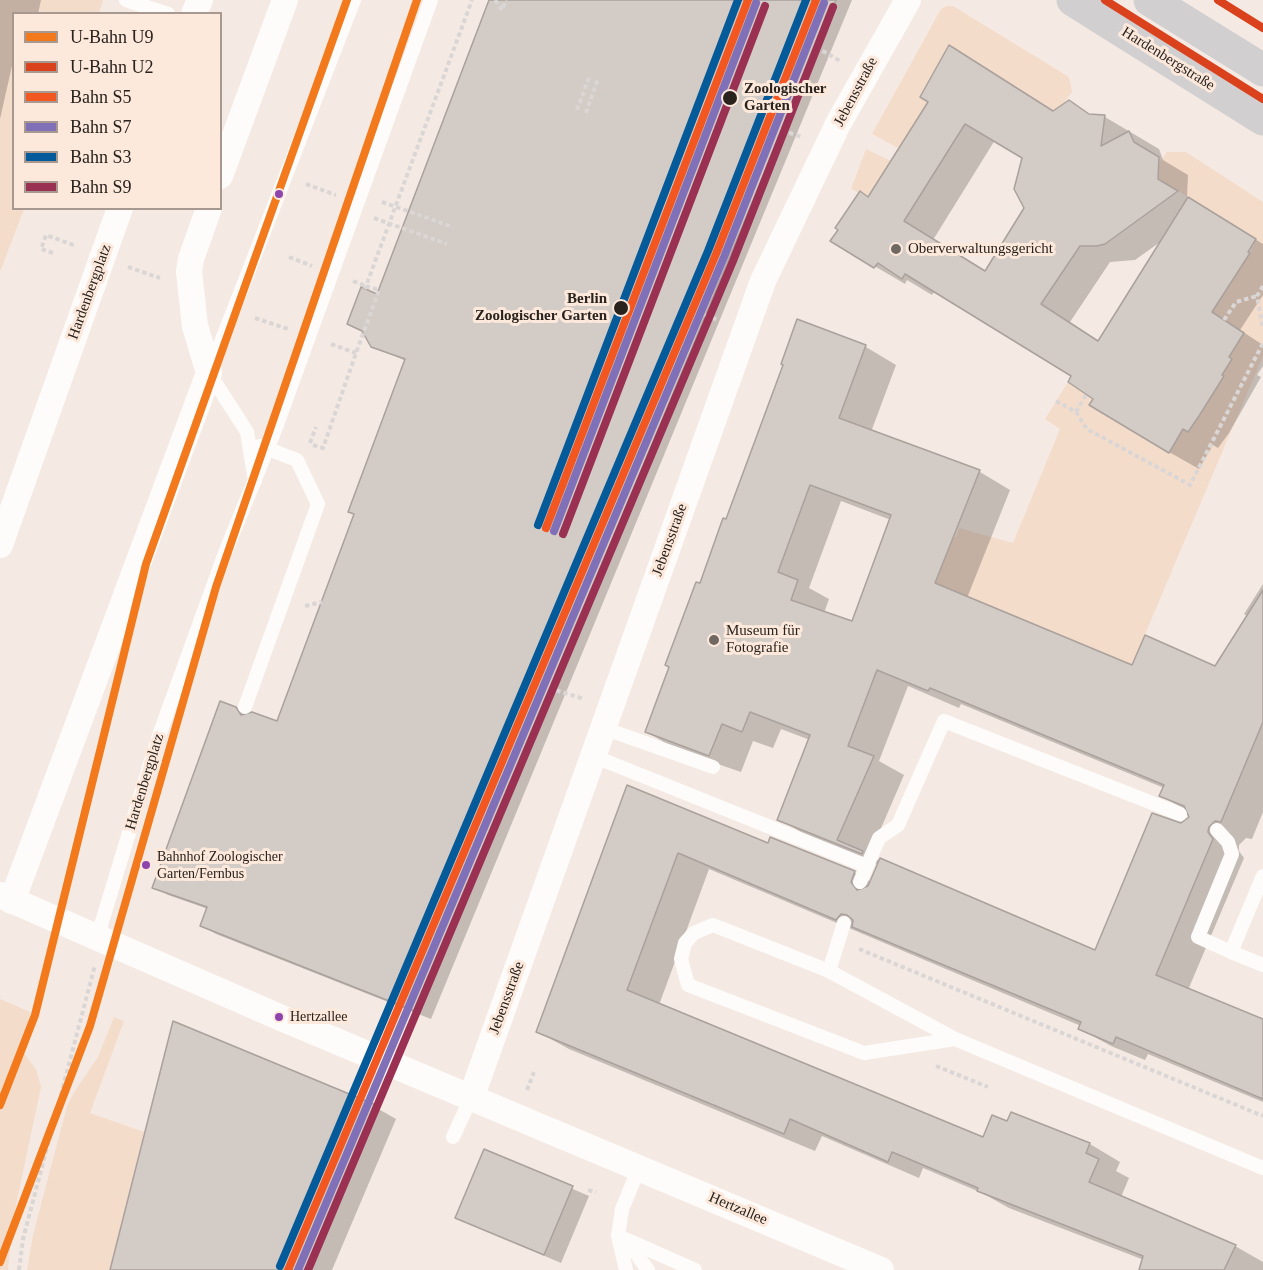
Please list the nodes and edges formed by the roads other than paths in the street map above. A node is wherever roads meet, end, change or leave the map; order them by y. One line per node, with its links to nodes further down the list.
1 (126, 0): 8 (lane)
2 (285, 0): 11 (street)
3 (354, 0): 14 (lane)
4 (431, 0): 16 (lane, Hardenbergplatz)
5 (908, 0): 20 (street, Jebensstraße)
6 (1073, 0): 10 (main road, Hardenbergstraße)
7 (1150, 0): 9 (main road)
8 (162, 12)
9 (1263, 70)
10 (1263, 119)
11 (222, 171)
12 (119, 210): 18 (street, Hardenbergplatz)
13 (208, 210): 14 (street)
14 (210, 373): 15 (lane); 28 (street)
15 (248, 442): 16 (lane); 17 (lane)
16 (268, 448): 17 (lane, Hardenbergplatz); 19 (lane)
17 (255, 482): 30 (lane, Hardenbergplatz)
18 (0, 545)
19 (245, 707)
20 (607, 717): 21 (street, Jebensstraße); 22 (lane)
21 (593, 756): 25 (lane); 35 (street, Jebensstraße)
22 (713, 767)
23 (1180, 814): 25 (lane)
24 (1217, 830): 31 (lane)
25 (867, 866): 27 (lane)
26 (1263, 876): 31 (lane)
27 (860, 882)
28 (6, 898): 30 (street)
29 (844, 923): 33 (lane)
30 (97, 938): 35 (street, Hertzallee)
31 (1231, 952): 32 (lane)
32 (1263, 965)
33 (829, 971): 34 (lane); 34 (lane)
34 (955, 1039): 38 (lane)
35 (471, 1098): 36 (lane); 37 (street, Hertzallee)
36 (453, 1137)
37 (639, 1168): 39 (lane); 43 (street, Hertzallee)
38 (1263, 1168)
39 (622, 1238): 40 (lane); 41 (lane); 42 (lane)
40 (692, 1269)
41 (626, 1270)
42 (648, 1270)
43 (881, 1270)

